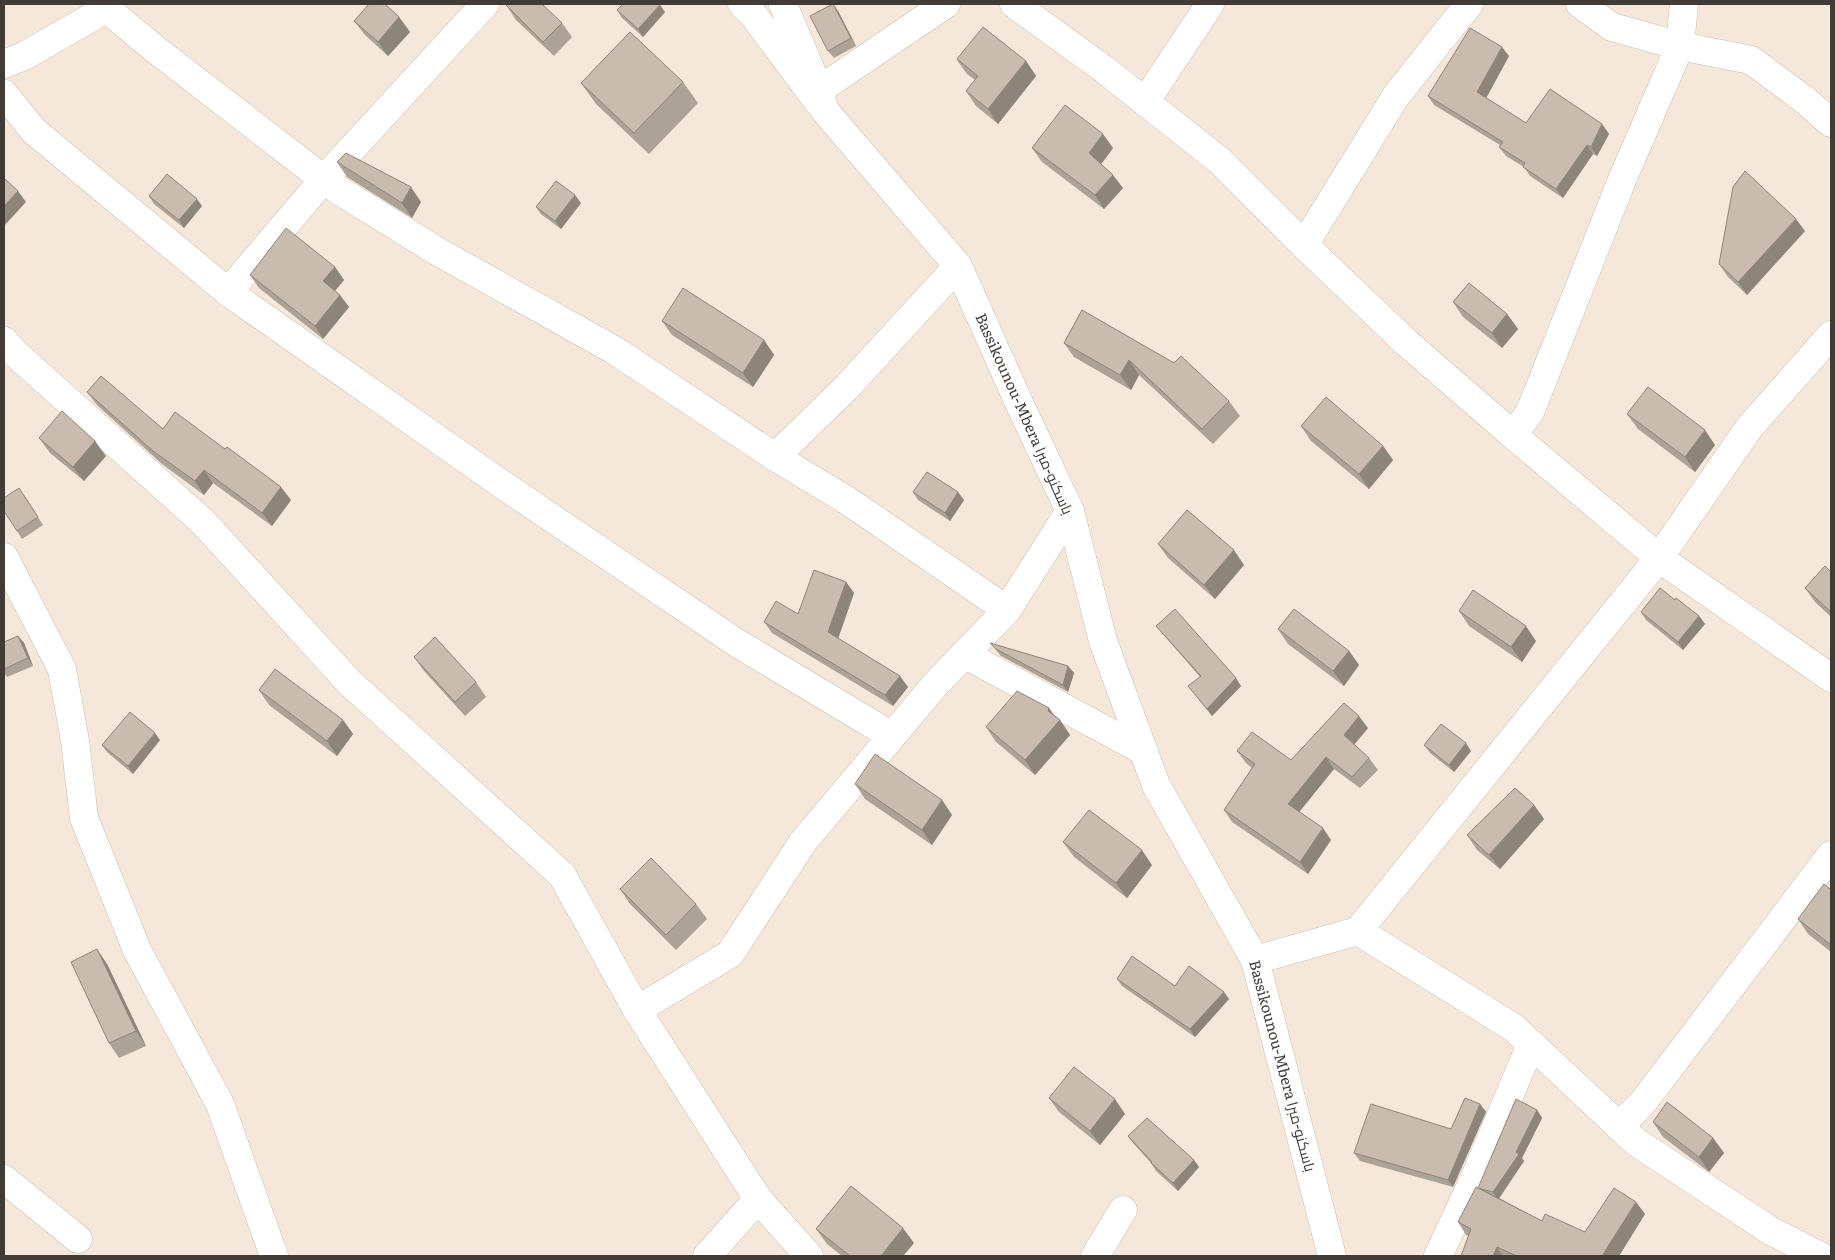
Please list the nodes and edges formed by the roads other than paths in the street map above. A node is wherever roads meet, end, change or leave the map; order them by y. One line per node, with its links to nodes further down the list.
1 (485, 4): 17 (street)
2 (742, 4): 14 (street)
3 (783, 4): 14 (street, Bassikounou-Mbera باسكنو-مبرا)
4 (946, 4): 14 (street)
5 (1014, 4): 15 (street)
6 (1210, 4): 15 (street)
7 (1469, 4): 18 (street)
8 (1580, 4): 11 (street)
9 (1684, 4): 11 (street)
10 (106, 5): 12 (street); 17 (street)
11 (1680, 46): 16 (street); 23 (street)
12 (4, 64)
13 (4, 94): 20 (street)
14 (822, 100): 19 (street, Bassikounou-Mbera باسكنو-مبرا)
15 (1146, 102): 18 (street)
16 (1831, 123)
17 (324, 179): 20 (street); 24 (street)
18 (1304, 245): 23 (street)
19 (958, 266): 24 (street); 25 (street, Bassikounou-Mbera باسكنو-مبرا)
20 (228, 292): 31 (street)
21 (1831, 335): 27 (street)
22 (4, 341): 36 (street)
23 (1513, 435): 27 (street)
24 (775, 456): 28 (street)
25 (1070, 511): 28 (street); 32 (street, Bassikounou-Mbera باسكنو-مبرا)
26 (4, 557): 44 (street)
27 (1659, 558): 30 (street); 34 (street)
28 (1007, 610): 29 (street)
29 (964, 654): 31 (street); 32 (street)
30 (1831, 678)
31 (892, 736): 36 (street)
32 (1144, 751): 35 (street, Bassikounou-Mbera باسكنو-مبرا)
33 (1831, 855): 38 (street)
34 (1358, 931): 35 (street); 37 (street)
35 (1255, 960): 48 (street, Bassikounou-Mbera باسكنو-مبرا)
36 (637, 1010): 40 (street)
37 (1531, 1044): 38 (street); 49 (street)
38 (1619, 1127): 50 (street)
39 (4, 1179): 42 (street)
40 (758, 1199): 45 (street); 46 (street)
41 (1123, 1210): 47 (street)
42 (78, 1239)
43 (1831, 1243): 51 (street)
44 (274, 1256)
45 (707, 1256)
46 (809, 1256)
47 (1095, 1256)
48 (1332, 1256)
49 (1438, 1256)
50 (1820, 1256)
51 (1825, 1256)

